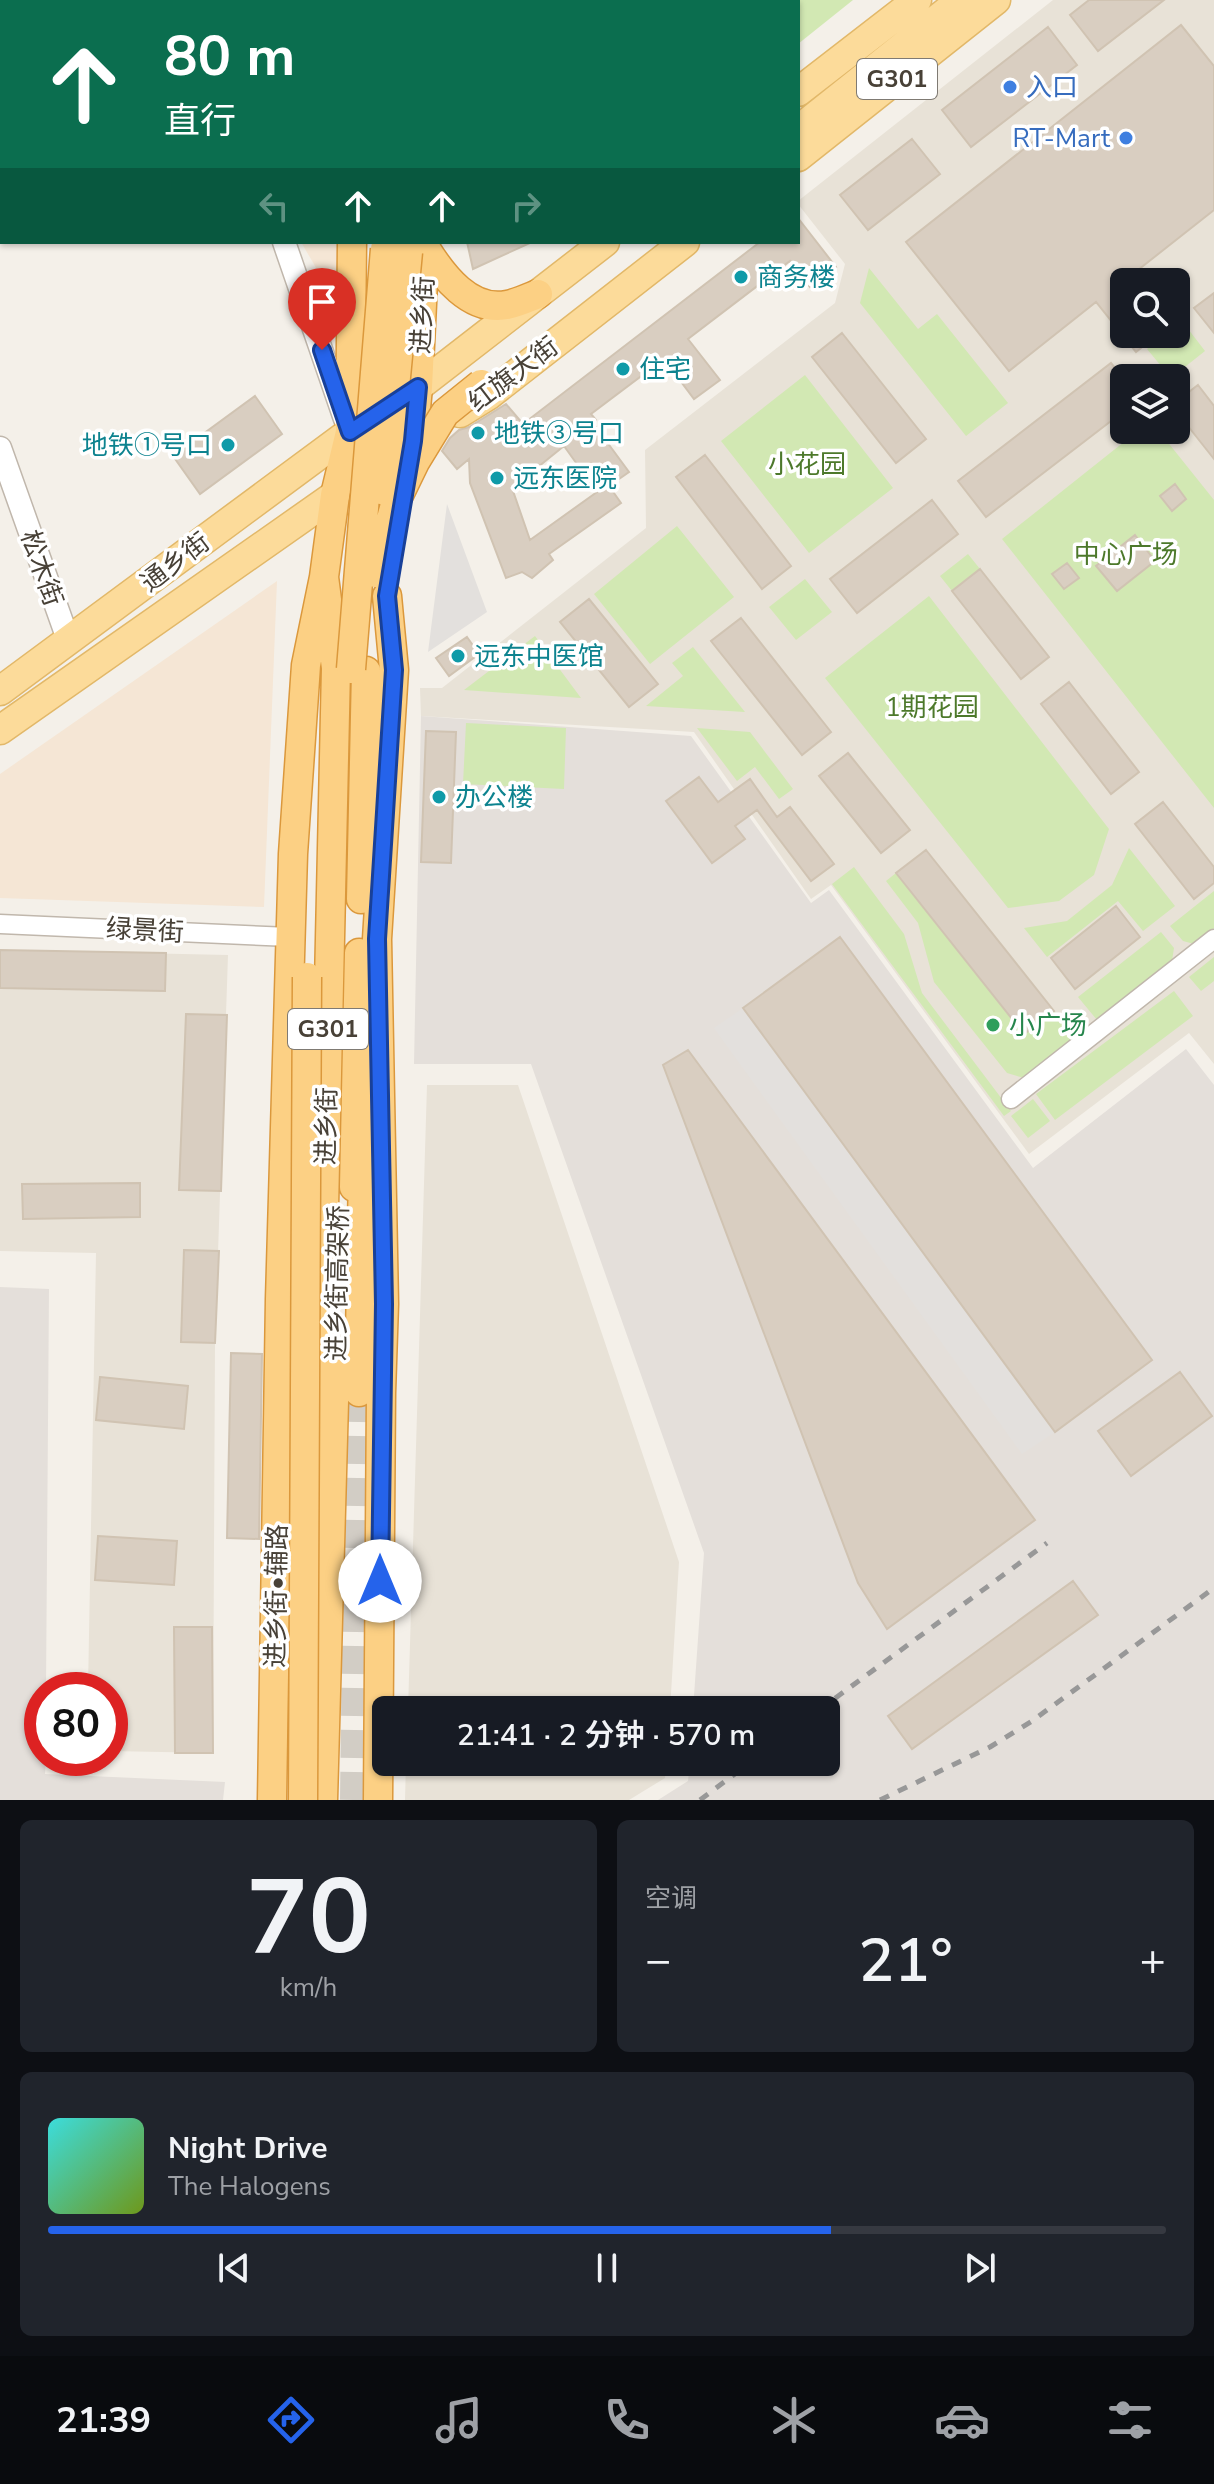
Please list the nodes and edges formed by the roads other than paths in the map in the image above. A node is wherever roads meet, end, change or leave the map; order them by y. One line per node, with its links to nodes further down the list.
1 (917, 0): 4 (main road, G301)
2 (961, 0): 5 (main road)
3 (996, 0): 6 (main road, G301)
4 (800, 90)
5 (800, 128)
6 (800, 155)
7 (285, 244): 17 (street)
8 (352, 244): 17 (highway, 进乡街)
9 (384, 244): 24 (highway, 进乡街, bridge)
10 (419, 244): 14 (highway); 16 (highway, 进乡街); 22 (highway, 进乡街, bridge)
11 (602, 244): 14 (main road, 红旗大街)
12 (656, 244): 15 (main road)
13 (682, 244): 18 (main road, 红旗大街)
14 (538, 294): 16 (main road, 红旗大街)
15 (481, 384): 22 (highway, bridge)
16 (418, 387): 17 (highway, 红旗大街); 18 (highway, 进乡街 / G301)
17 (350, 432): 20 (highway, 进乡街 / G301); 23 (main road, 通乡街)
18 (413, 441): 20 (highway, 红旗大街); 22 (highway, 进乡街 / G301)
19 (0, 448): 23 (street, 松木街)
20 (335, 495): 21 (highway, 进乡街 / G301); 27 (main road, 通乡街)
21 (324, 577): 26 (highway); 33 (highway, 进乡街 / G301)
22 (382, 584): 24 (highway, 进乡街); 39 (highway, 进乡街 / G301)
23 (69, 642): 25 (main road, 通乡街)
24 (358, 670): 37 (highway, 进乡街高架桥); 38 (highway, 进乡街高架桥)
25 (0, 691)
26 (305, 695): 29 (highway, 进乡街•辅路); 36 (highway, bridge)
27 (0, 730)
28 (0, 924): 29 (street, 绿景街)
29 (290, 937): 32 (highway, 进乡街•辅路)
30 (1214, 939): 31 (street)
31 (1011, 1099)
32 (280, 1299): 33 (highway); 35 (highway, 进乡街•辅路)
33 (322, 1302): 34 (highway, 进乡街 / G301)
34 (320, 1389)
35 (272, 1800)
36 (303, 1800)
37 (323, 1800)
38 (341, 1800)
39 (378, 1800)

